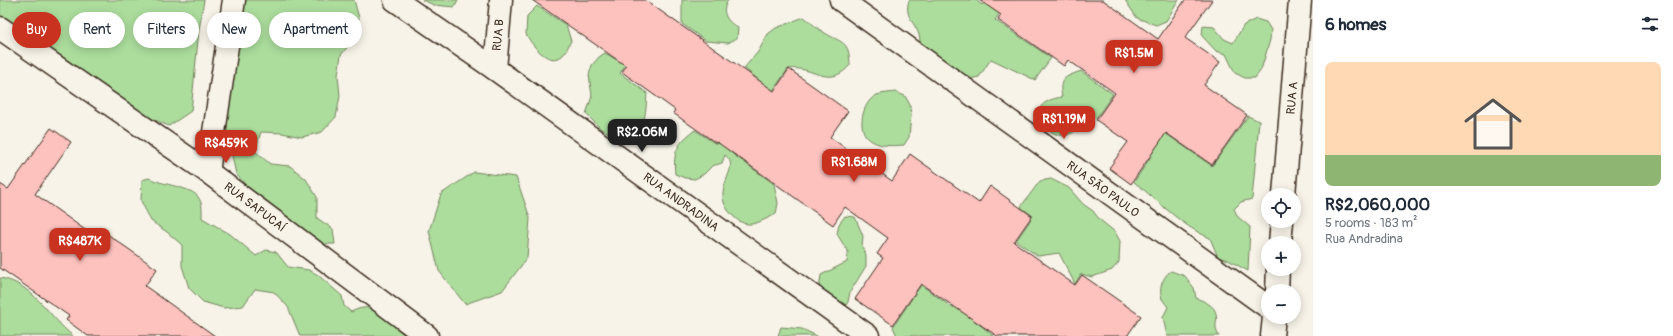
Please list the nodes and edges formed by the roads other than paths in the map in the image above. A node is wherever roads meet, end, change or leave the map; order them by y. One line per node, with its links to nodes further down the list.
1 (234, 0): 8 (street)
2 (395, 0): 7 (street, RUA ANDRADINA)
3 (501, 0): 7 (street, RUA B)
4 (841, 0): 10 (street, RUA SÃO PAULO)
5 (1299, 1): 9 (street, RUA A)
6 (0, 28): 8 (street, RUA SAPUCAÍ)
7 (495, 69): 13 (street, RUA ANDRADINA)
8 (208, 172): 12 (street, RUA SAPUCAÍ)
9 (1285, 188)
10 (1261, 302)
11 (1273, 324): 14 (street)
12 (427, 336)
13 (868, 336)
14 (1272, 336)

